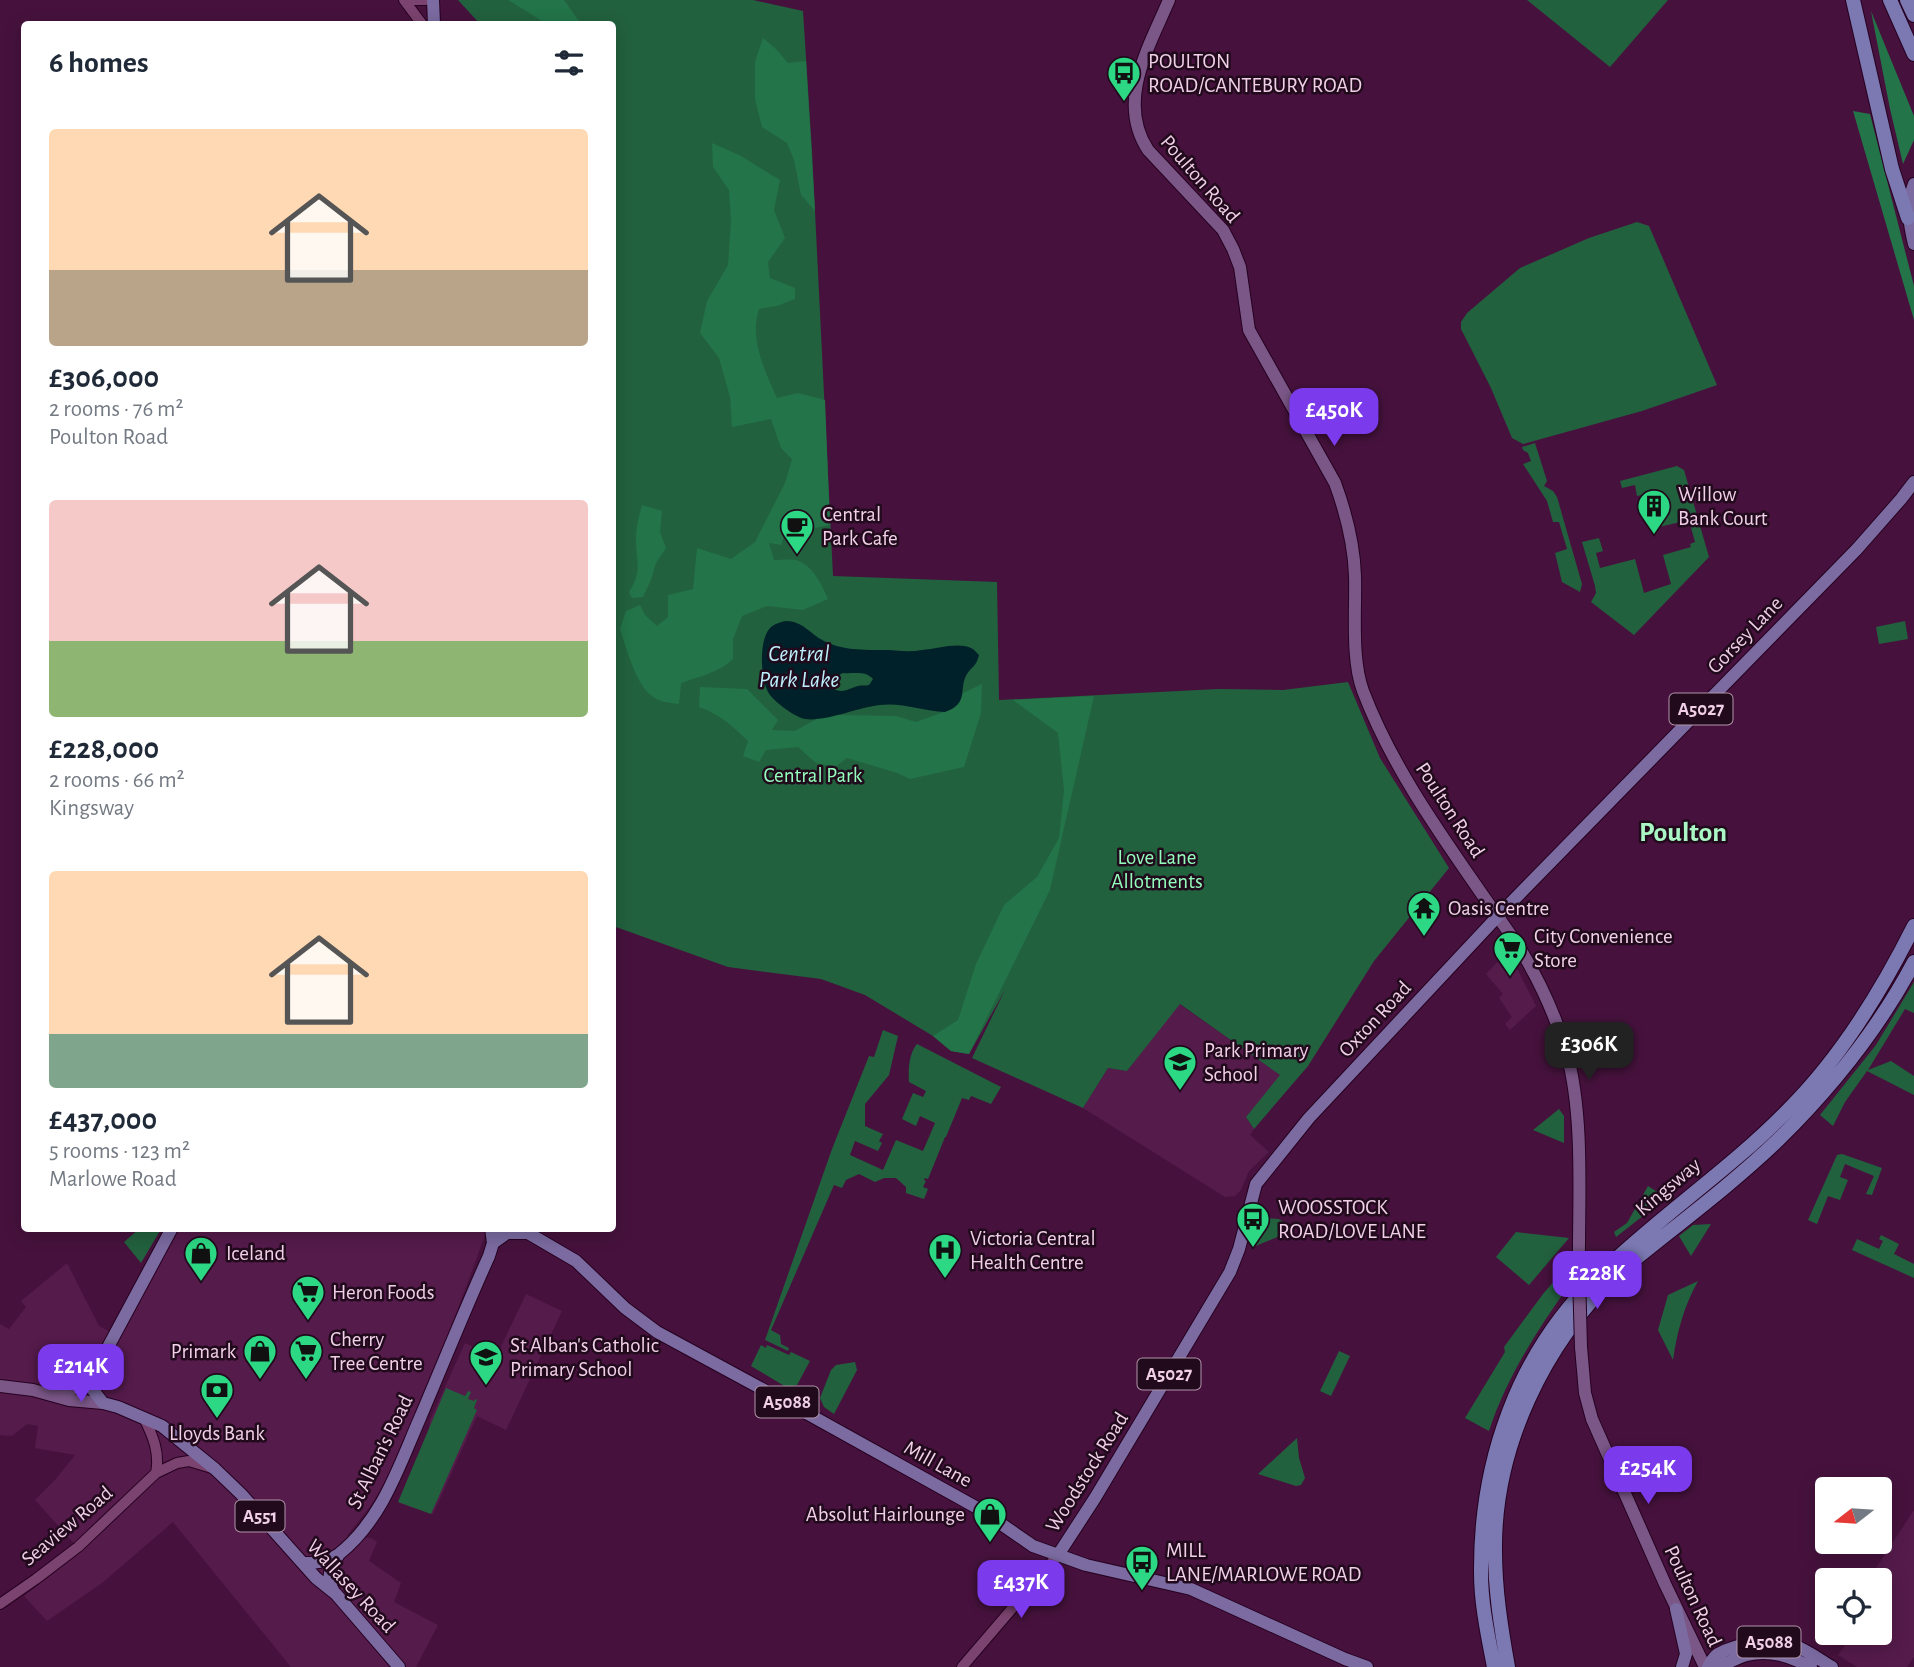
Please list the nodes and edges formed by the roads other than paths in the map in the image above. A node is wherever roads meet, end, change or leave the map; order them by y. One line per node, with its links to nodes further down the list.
1 (407, 0): 2 (street); 9 (street)
2 (426, 0)
3 (433, 0): 10 (main road)
4 (1169, 0): 18 (main road, Poulton Road)
5 (1853, 0): 13 (highway)
6 (1890, 0): 11 (highway)
7 (1907, 0): 8 (highway)
8 (1914, 15)
9 (420, 21)
10 (434, 21)
11 (1914, 54)
12 (1914, 184): 13 (main road)
13 (1908, 218): 14 (main road)
14 (1914, 244)
15 (1914, 482): 17 (main road, Gorsey Lane / A5027)
16 (1914, 490): 17 (main road, Gorsey Lane / A5027)
17 (1901, 499): 18 (main road, Gorsey Lane / A5027)
18 (1498, 916): 21 (main road, Oxton Road / A5027); 39 (main road, Poulton Road, bridge)
19 (1914, 926): 43 (highway, Kingsway)
20 (1914, 962): 44 (highway, Kingsway)
21 (1256, 1184): 35 (main road, Woodstock Road / A5027)
22 (170, 1232): 27 (main road)
23 (492, 1232): 26 (main road)
24 (516, 1232): 26 (main road)
25 (527, 1232): 35 (main road, Mill Lane / A5088)
26 (493, 1243): 34 (main road, St Alban's Road)
27 (93, 1375): 29 (main road); 30 (main road)
28 (0, 1386): 29 (main road)
29 (51, 1394): 30 (main road)
30 (103, 1403): 31 (main road, Wallasey Road / A551)
31 (144, 1418): 32 (main road, Wallasey Road / A551); 33 (street)
32 (215, 1469): 33 (street, Seaview Road); 36 (main road, Wallasey Road / A551)
33 (156, 1473): 38 (street, Seaview Road)
34 (339, 1554): 36 (main road); 37 (main road)
35 (1058, 1555): 41 (street); 42 (main road, Mill Lane / A5088)
36 (303, 1563): 37 (main road, Wallasey Road / A551)
37 (336, 1594): 40 (main road, Wallasey Road / A551)
38 (0, 1604)
39 (1676, 1609): 45 (main road); 46 (main road, Poulton Road)
40 (399, 1667)
41 (962, 1667)
42 (1367, 1667)
43 (1494, 1667)
44 (1508, 1667)
45 (1682, 1667)
46 (1707, 1667): 49 (main road, A5088)
47 (1716, 1667): 48 (main road, A5088)
48 (1811, 1667)
49 (1832, 1667)

